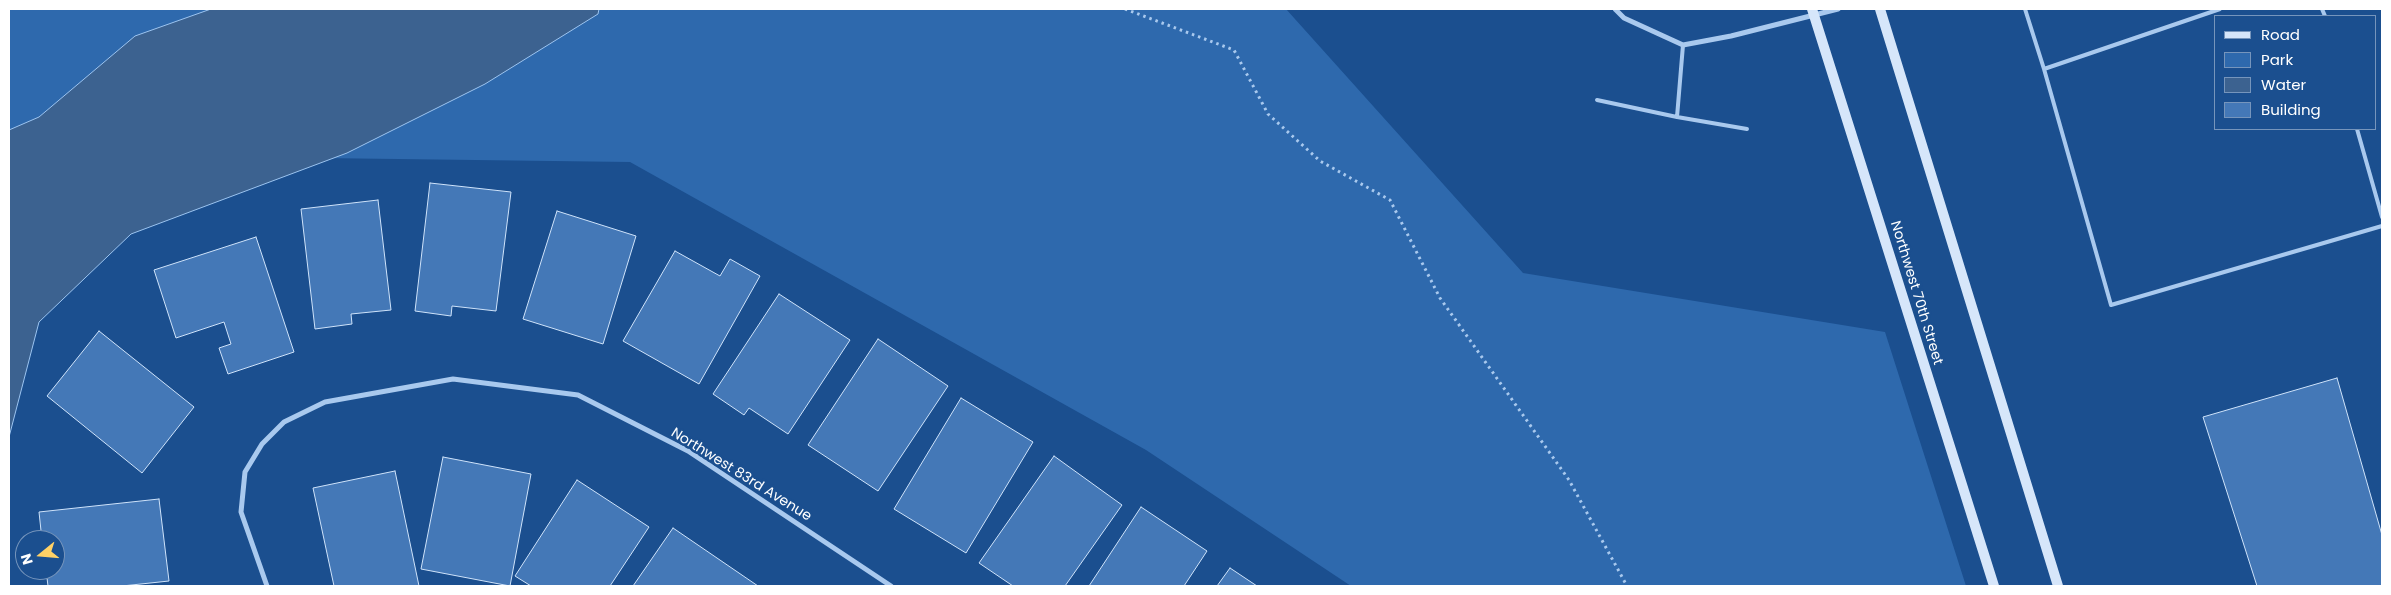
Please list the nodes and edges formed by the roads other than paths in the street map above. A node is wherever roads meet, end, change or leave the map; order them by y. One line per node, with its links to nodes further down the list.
1 (1615, 9): 7 (street)
2 (1838, 9): 6 (street)
3 (1880, 9): 18 (street)
4 (2026, 9): 8 (lane)
5 (2220, 9): 8 (lane)
6 (1813, 12): 7 (street); 17 (street, Northwest 70th Street)
7 (1683, 45): 10 (lane)
8 (2044, 70): 14 (lane)
9 (1597, 100): 10 (lane)
10 (1677, 117): 11 (lane)
11 (1747, 129)
12 (2357, 130): 13 (lane)
13 (2382, 218)
14 (2382, 226)
15 (267, 586): 16 (street, Northwest 83rd Avenue)
16 (891, 586)
17 (1994, 586)
18 (2058, 586)

